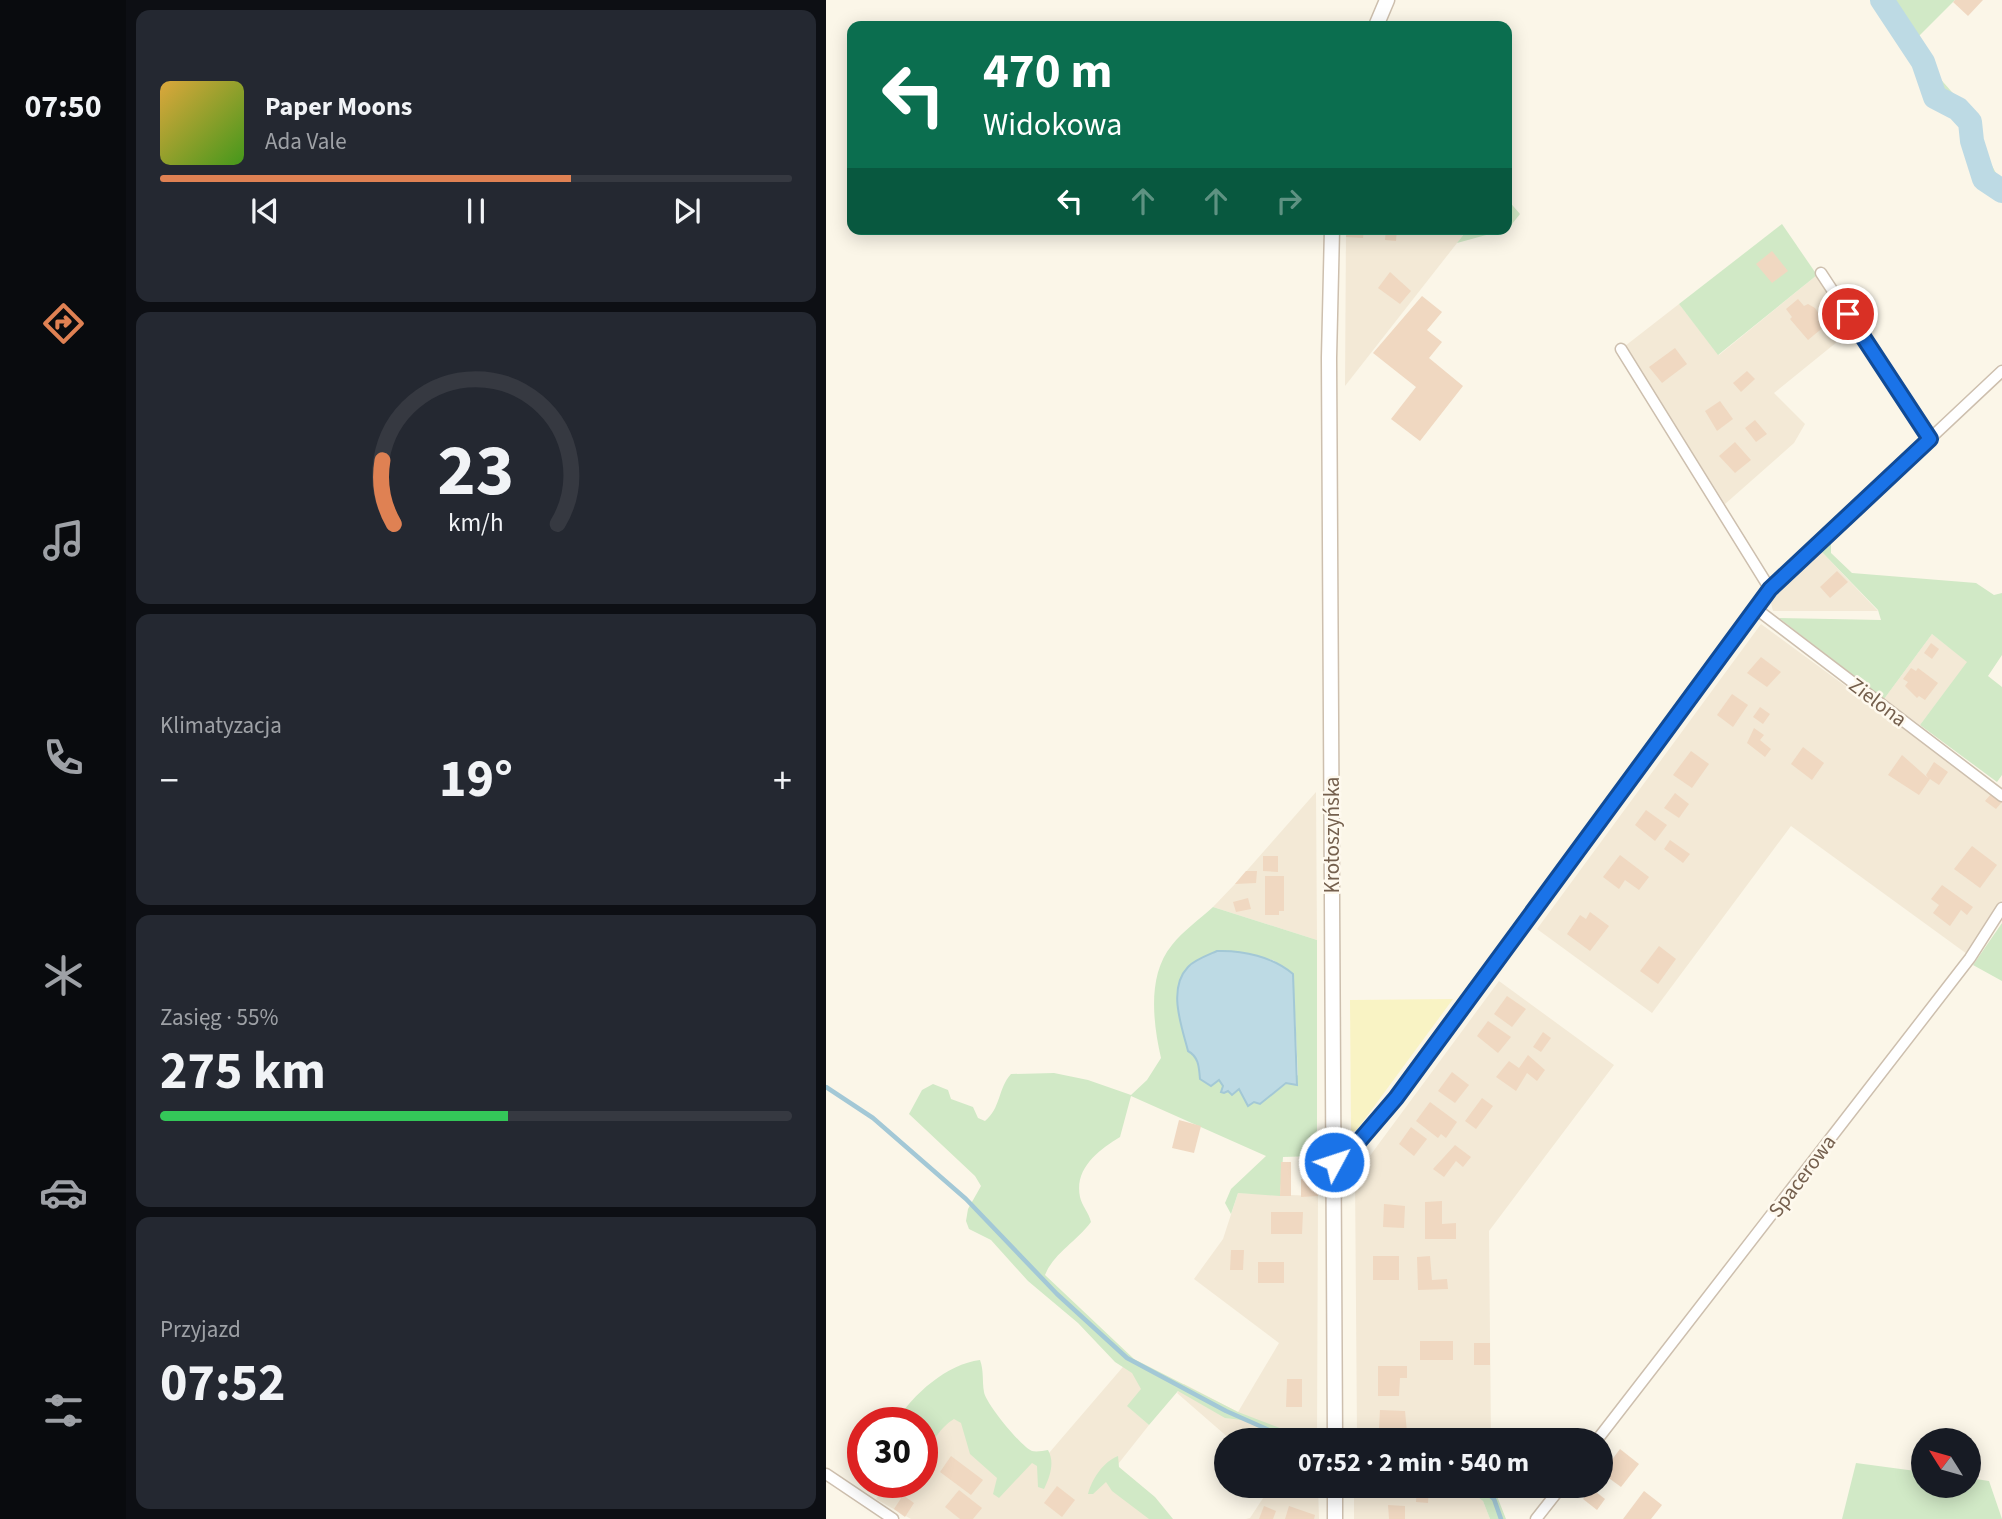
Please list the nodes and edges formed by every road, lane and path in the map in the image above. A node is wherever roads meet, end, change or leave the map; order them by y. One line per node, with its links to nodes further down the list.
1 (1387, 0): 2 (street)
2 (1378, 21)
3 (1332, 235): 12 (street, Krotoszyńska)
4 (1821, 273): 7 (street)
5 (1621, 349): 8 (street)
6 (2002, 371): 7 (street)
7 (1930, 439): 8 (street)
8 (1770, 589): 9 (street)
9 (1755, 608): 10 (street, Zielona); 12 (street)
10 (2002, 796)
11 (2002, 908): 14 (street, Spacerowa)
12 (1334, 1162): 13 (street, Krotoszyńska)
13 (1335, 1428)
14 (1606, 1428)
15 (826, 1474): 18 (street)
16 (1335, 1498): 19 (street)
17 (1553, 1498): 20 (street)
18 (893, 1519)
19 (1335, 1519)
20 (1536, 1519)

